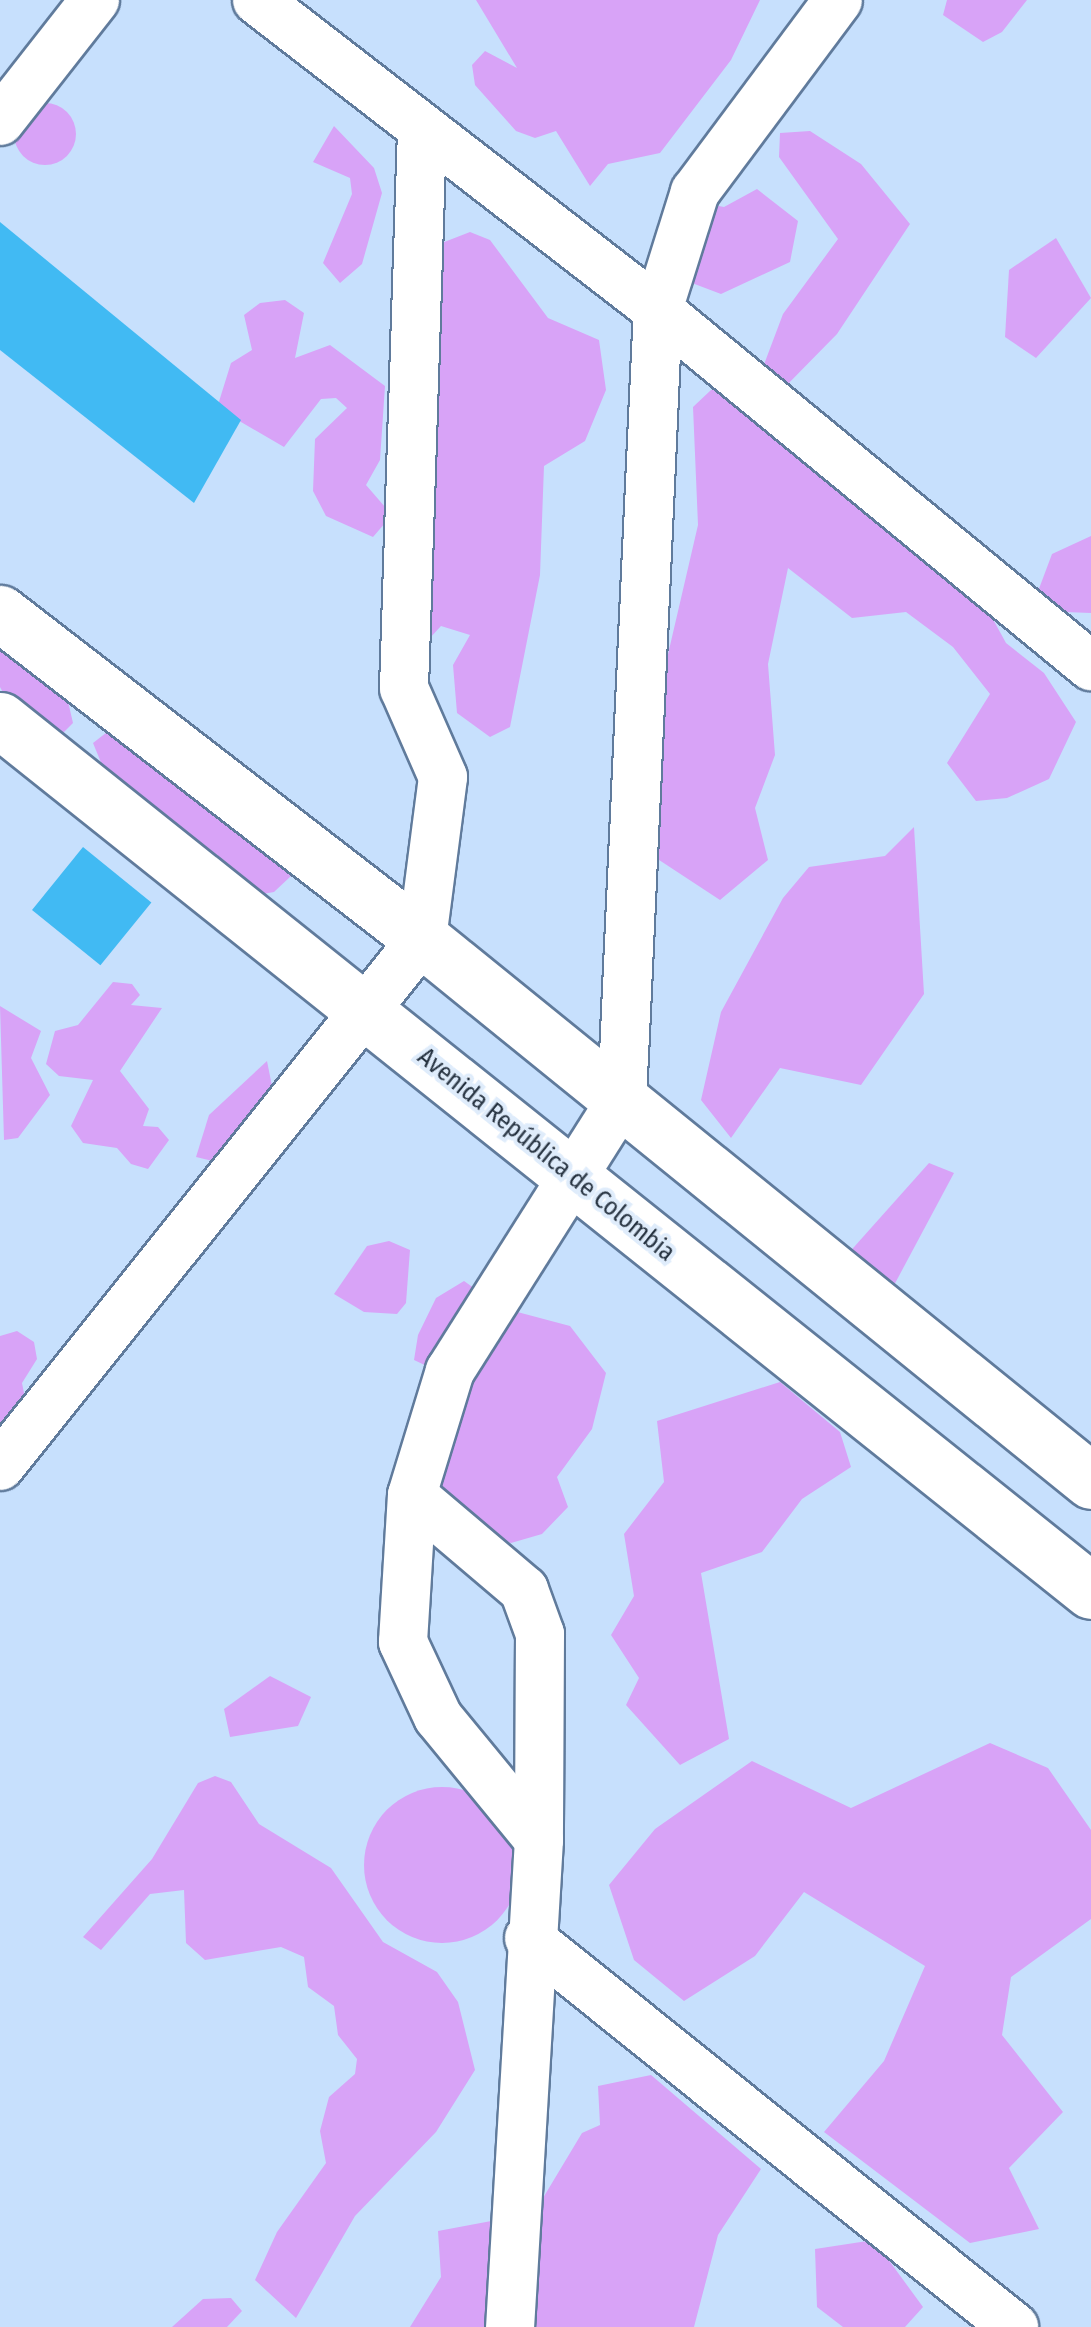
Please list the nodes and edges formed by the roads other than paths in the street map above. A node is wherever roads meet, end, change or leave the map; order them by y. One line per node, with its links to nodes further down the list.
1 (95, 0): 4 (street)
2 (257, 0): 5 (street)
3 (838, 0): 6 (street)
4 (0, 120)
5 (422, 130): 6 (street); 10 (street)
6 (658, 310): 8 (street); 12 (street)
7 (0, 613): 10 (street)
8 (1091, 666)
9 (0, 720): 11 (street, Avenida República de Colombia)
10 (422, 939): 11 (street); 12 (street)
11 (364, 1010): 13 (street, Avenida República de Colombia); 14 (street)
12 (622, 1099): 13 (street); 15 (street)
13 (571, 1176): 16 (street); 17 (street, Avenida República de Colombia)
14 (0, 1466)
15 (1091, 1481)
16 (412, 1495): 18 (street); 18 (street)
17 (1091, 1591)
18 (539, 1840): 19 (street)
19 (529, 1938): 20 (street); 21 (street)
20 (510, 2327)
21 (1014, 2327)

